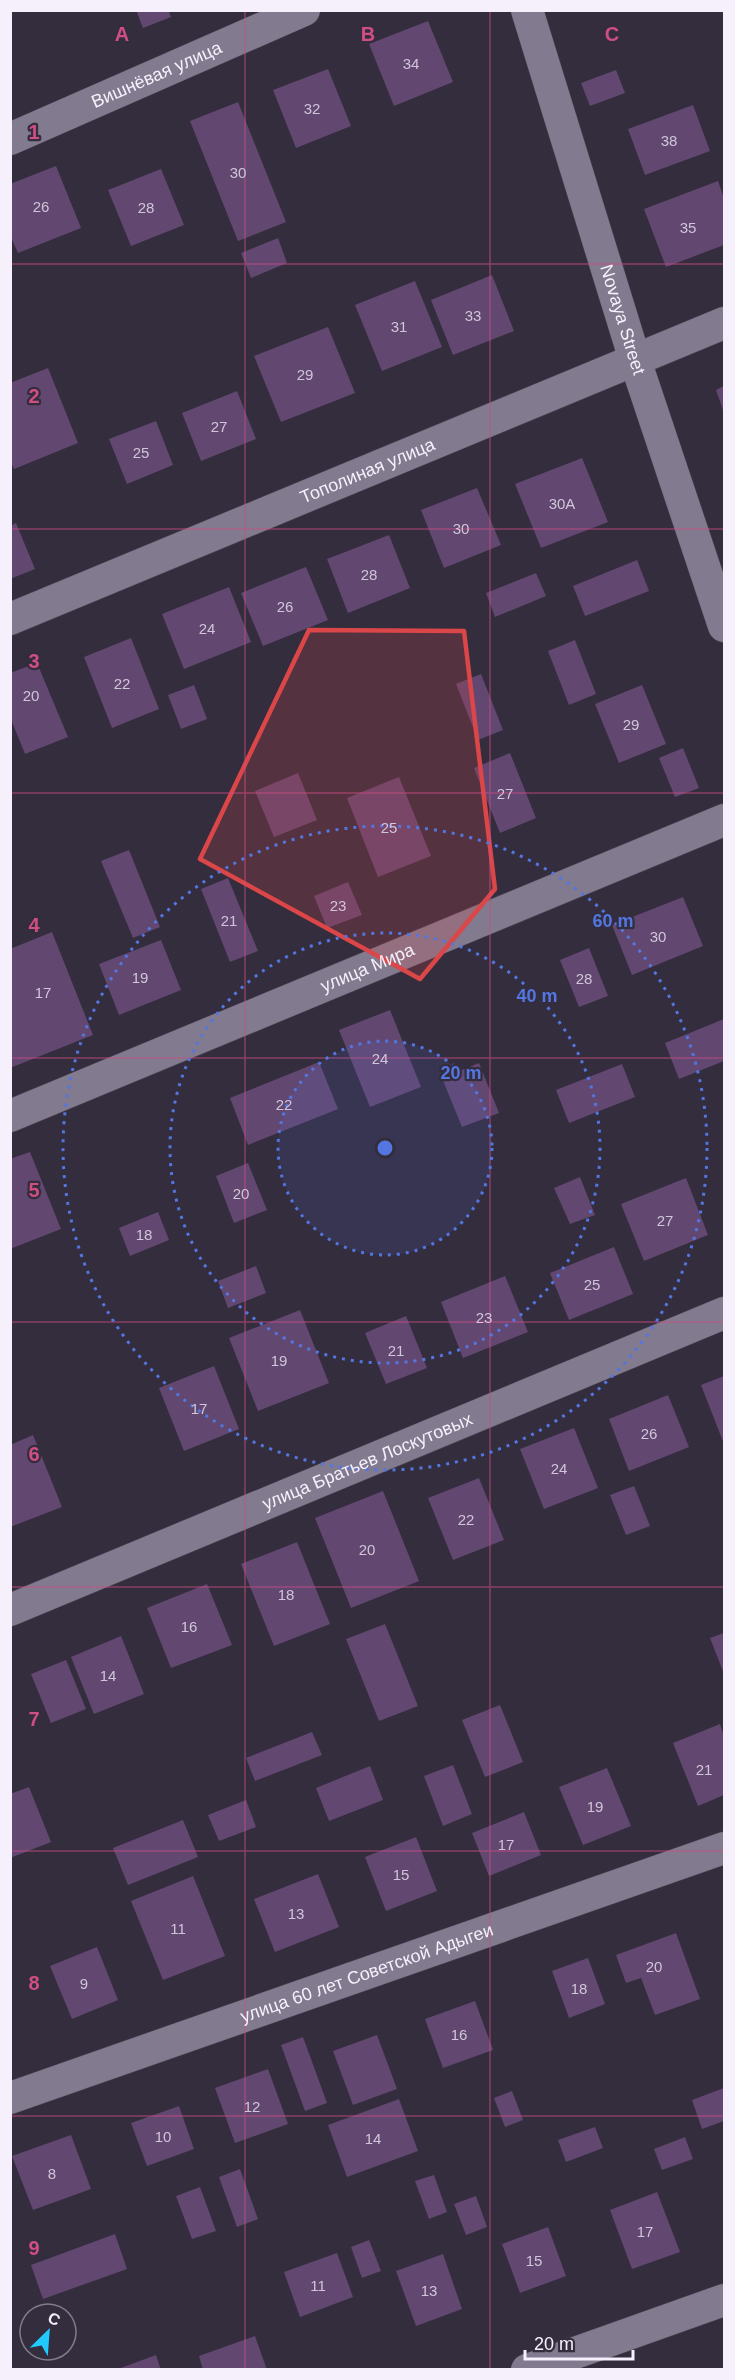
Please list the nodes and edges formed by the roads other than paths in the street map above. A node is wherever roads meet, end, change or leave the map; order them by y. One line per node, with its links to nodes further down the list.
1 (304, 10): 3 (street, Вишнёвая улица)
2 (527, 10): 5 (street, Novaya Street)
3 (10, 138)
4 (724, 323): 5 (street, Тополиная улица)
5 (635, 360): 6 (street, Тополиная улица); 7 (street, Novaya Street)
6 (10, 619)
7 (724, 626)
8 (724, 820): 9 (street, улица Мира)
9 (10, 1116)
10 (724, 1313): 11 (street, улица Братьев Лоскутовых)
11 (10, 1610)
12 (724, 1848): 13 (street, улица 60 лет Советской Адыгеи)
13 (10, 2098)
14 (724, 2300): 15 (street)
15 (527, 2370)

